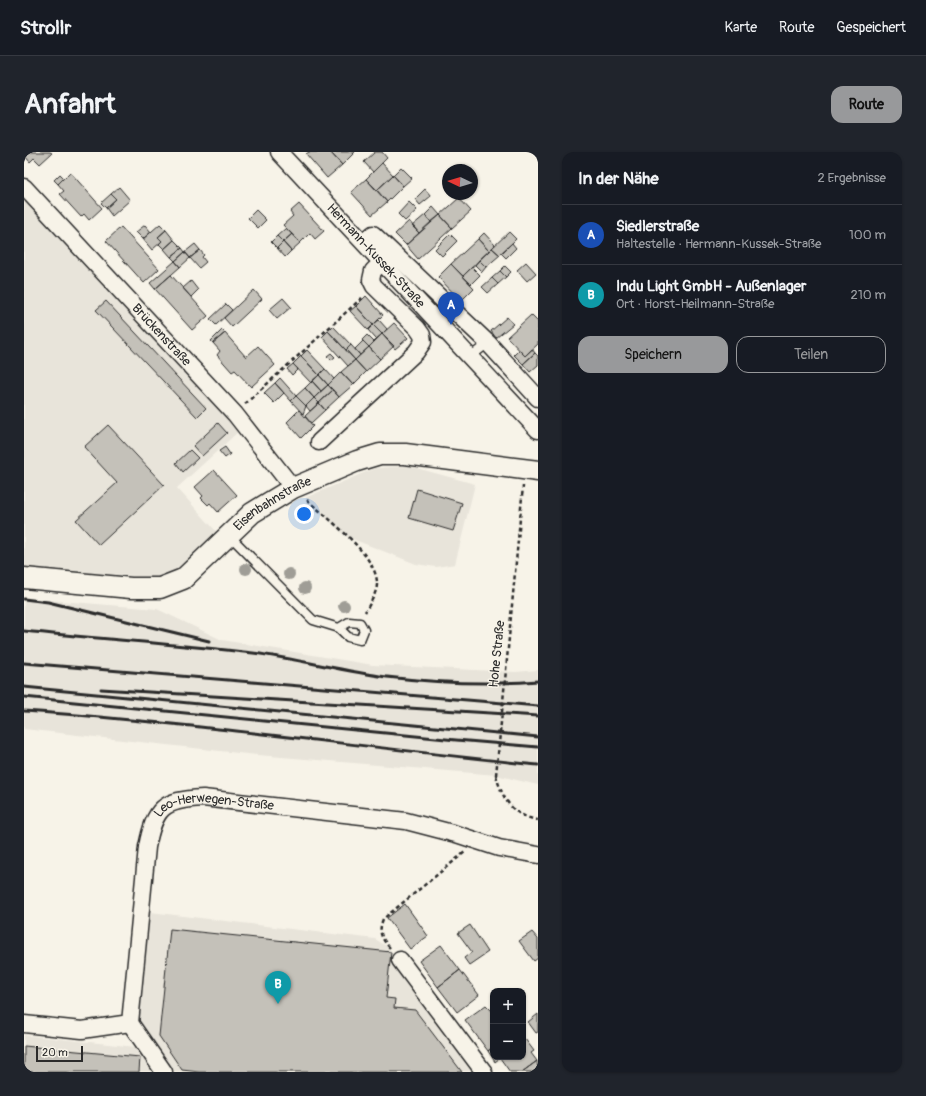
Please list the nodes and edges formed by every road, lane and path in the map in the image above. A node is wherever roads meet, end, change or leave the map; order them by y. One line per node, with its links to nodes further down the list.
1 (279, 152): 3 (street, Hermann-Kussek-Straße)
2 (24, 187): 9 (street, Brückenstraße)
3 (364, 242): 4 (street, Hermann-Kussek-Straße); 6 (street)
4 (382, 262): 5 (street); 7 (street, Hermann-Kussek-Straße)
5 (374, 286): 9 (path); 11 (street)
6 (488, 343): 7 (lane); 8 (street)
7 (470, 357): 10 (street, Hermann-Kussek-Straße)
8 (538, 398)
9 (234, 414): 13 (street, Brückenstraße)
10 (538, 430)
11 (319, 442)
12 (531, 470): 13 (street, Eisenbahnstraße); 18 (path, Hohe Straße, bridge)
13 (293, 488): 14 (street, Eisenbahnstraße); 16 (path)
14 (229, 535): 15 (street, Eisenbahnstraße); 17 (lane)
15 (24, 578)
16 (360, 623): 17 (lane); 17 (lane)
17 (339, 628)
18 (538, 820)
19 (478, 842): 20 (street, Leo-Herwegen-Straße); 21 (path); 22 (street, Leo-Herwegen-Straße)
20 (538, 855)
21 (400, 960): 25 (street)
22 (130, 1023): 23 (street); 24 (street)
23 (24, 1024)
24 (164, 1072)
25 (484, 1072)

